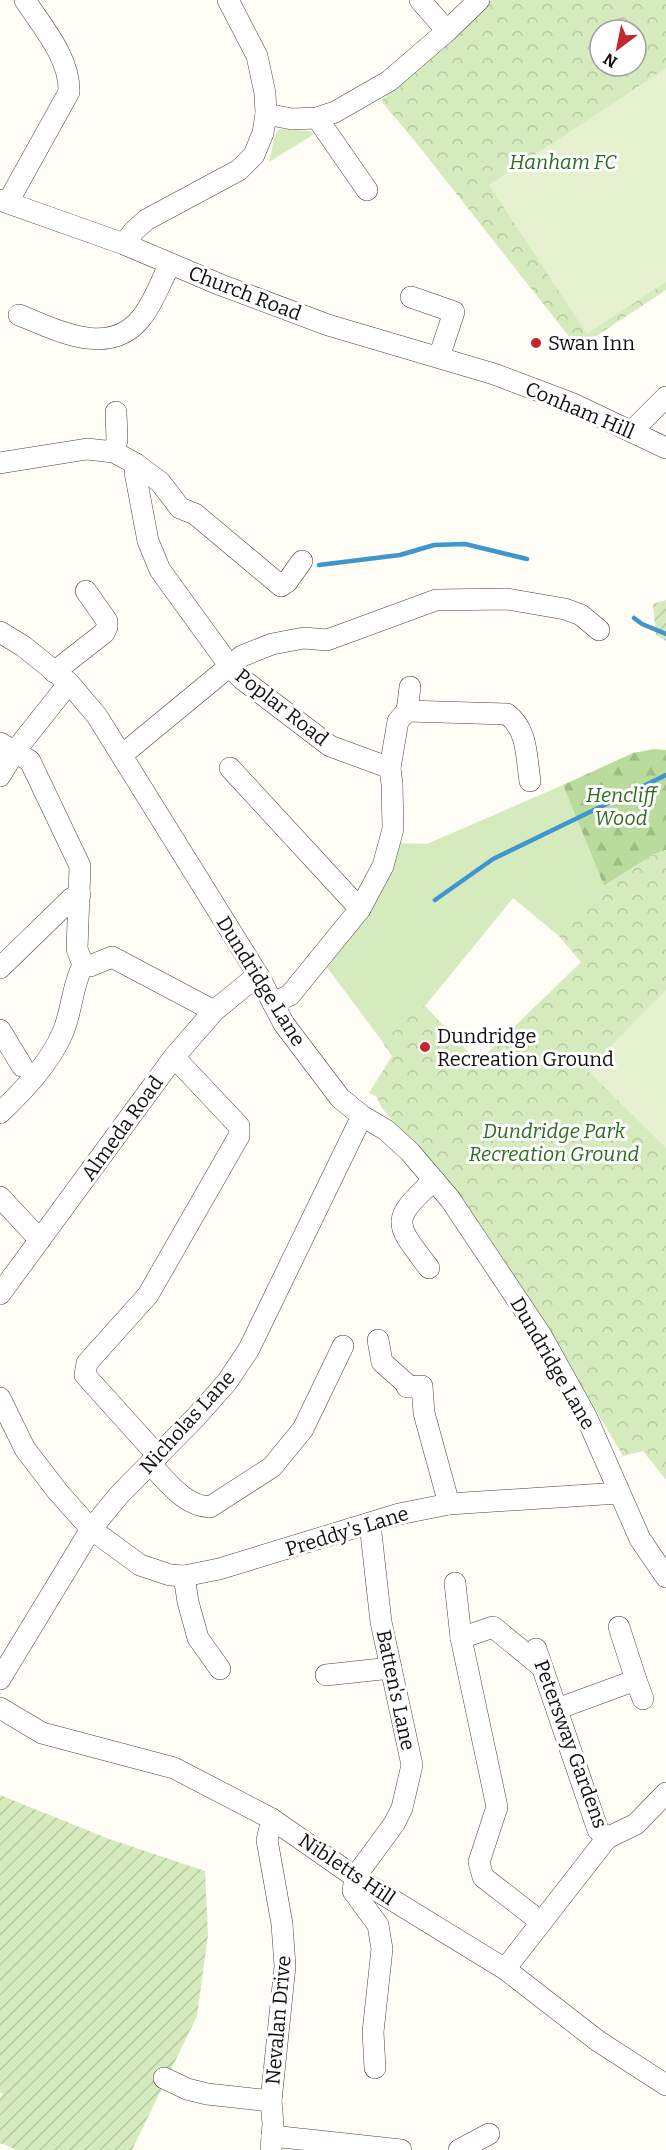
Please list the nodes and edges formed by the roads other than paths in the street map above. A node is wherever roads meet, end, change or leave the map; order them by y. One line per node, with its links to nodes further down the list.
1 (25, 0): 9 (street)
2 (228, 0): 6 (street)
3 (420, 0): 5 (street)
4 (479, 0): 5 (street)
5 (447, 31): 7 (street)
6 (266, 114): 7 (street); 10 (street)
7 (317, 118): 8 (street)
8 (364, 176)
9 (4, 201): 10 (street, Church Road)
10 (124, 244): 11 (street, Church Road)
11 (170, 264): 13 (street); 14 (street, Church Road)
12 (411, 297): 14 (street)
13 (19, 315)
14 (439, 357): 15 (street, Church Road)
15 (494, 374): 18 (street, Conham Hill)
16 (666, 397): 18 (street)
17 (116, 412): 20 (street)
18 (632, 431): 19 (street, Conham Hill)
19 (666, 448)
20 (114, 452): 21 (street); 22 (street)
21 (0, 463)
22 (136, 464): 23 (street); 27 (street, Poplar Road)
23 (302, 561)
24 (86, 591): 28 (street)
25 (600, 630): 27 (street)
26 (0, 632): 28 (street, Dundridge Lane)
27 (229, 665): 32 (street); 34 (street, Poplar Road)
28 (61, 677): 31 (street); 32 (street, Dundridge Lane)
29 (410, 687): 30 (street)
30 (407, 711): 34 (street); 36 (street)
31 (8, 747): 35 (street); 37 (street)
32 (122, 755): 41 (street, Dundridge Lane)
33 (230, 768): 38 (street)
34 (390, 768): 38 (street)
35 (0, 776)
36 (530, 781)
37 (80, 895): 39 (street); 40 (street)
38 (360, 909): 42 (street)
39 (83, 965): 43 (street); 47 (street)
40 (0, 968)
41 (258, 975): 42 (street, Dundridge Lane); 43 (street, Almeda Road)
42 (273, 1003): 48 (street, Dundridge Lane)
43 (214, 1011): 45 (street, Almeda Road)
44 (0, 1030): 46 (street)
45 (174, 1057): 51 (street, Almeda Road); 57 (street)
46 (22, 1066)
47 (0, 1113)
48 (362, 1116): 49 (street, Dundridge Lane); 57 (street, Nicholas Lane)
49 (434, 1180): 52 (street); 58 (street, Dundridge Lane)
50 (0, 1197): 51 (street)
51 (40, 1240): 53 (street, Almeda Road)
52 (429, 1268)
53 (0, 1294)
54 (378, 1340): 59 (street)
55 (343, 1346): 57 (street)
56 (0, 1398): 61 (street, Preddy's Lane)
57 (154, 1460): 61 (street, Nicholas Lane)
58 (619, 1493): 59 (street, Preddy's Lane); 63 (street, Dundridge Lane)
59 (449, 1504): 60 (street, Preddy's Lane)
60 (370, 1524): 62 (street, Preddy's Lane); 67 (street, Batten's Lane)
61 (91, 1529): 62 (street, Preddy's Lane); 70 (street, Nicholas Lane)
62 (184, 1576): 68 (street)
63 (666, 1577)
64 (455, 1583): 66 (street)
65 (619, 1627): 72 (street)
66 (461, 1638): 72 (street, Petersway Gardens); 77 (street)
67 (391, 1668): 69 (street); 76 (street, Batten's Lane)
68 (220, 1669)
69 (326, 1675)
70 (0, 1679)
71 (0, 1707): 74 (street, Nibletts Hill)
72 (557, 1709): 75 (street, Petersway Gardens)
73 (666, 1793): 75 (street)
74 (272, 1819): 76 (street, Nibletts Hill); 82 (street, Nevalan Drive)
75 (607, 1838): 77 (street)
76 (355, 1877): 78 (street, Nibletts Hill); 79 (street)
77 (541, 1922): 78 (street)
78 (505, 1969): 81 (street, Nibletts Hill)
79 (375, 2068)
80 (164, 2078): 82 (street)
81 (664, 2078)
82 (271, 2101): 84 (street, Nevalan Drive)
83 (489, 2134): 86 (street)
84 (272, 2143): 85 (street)
85 (401, 2150)
86 (459, 2150)

